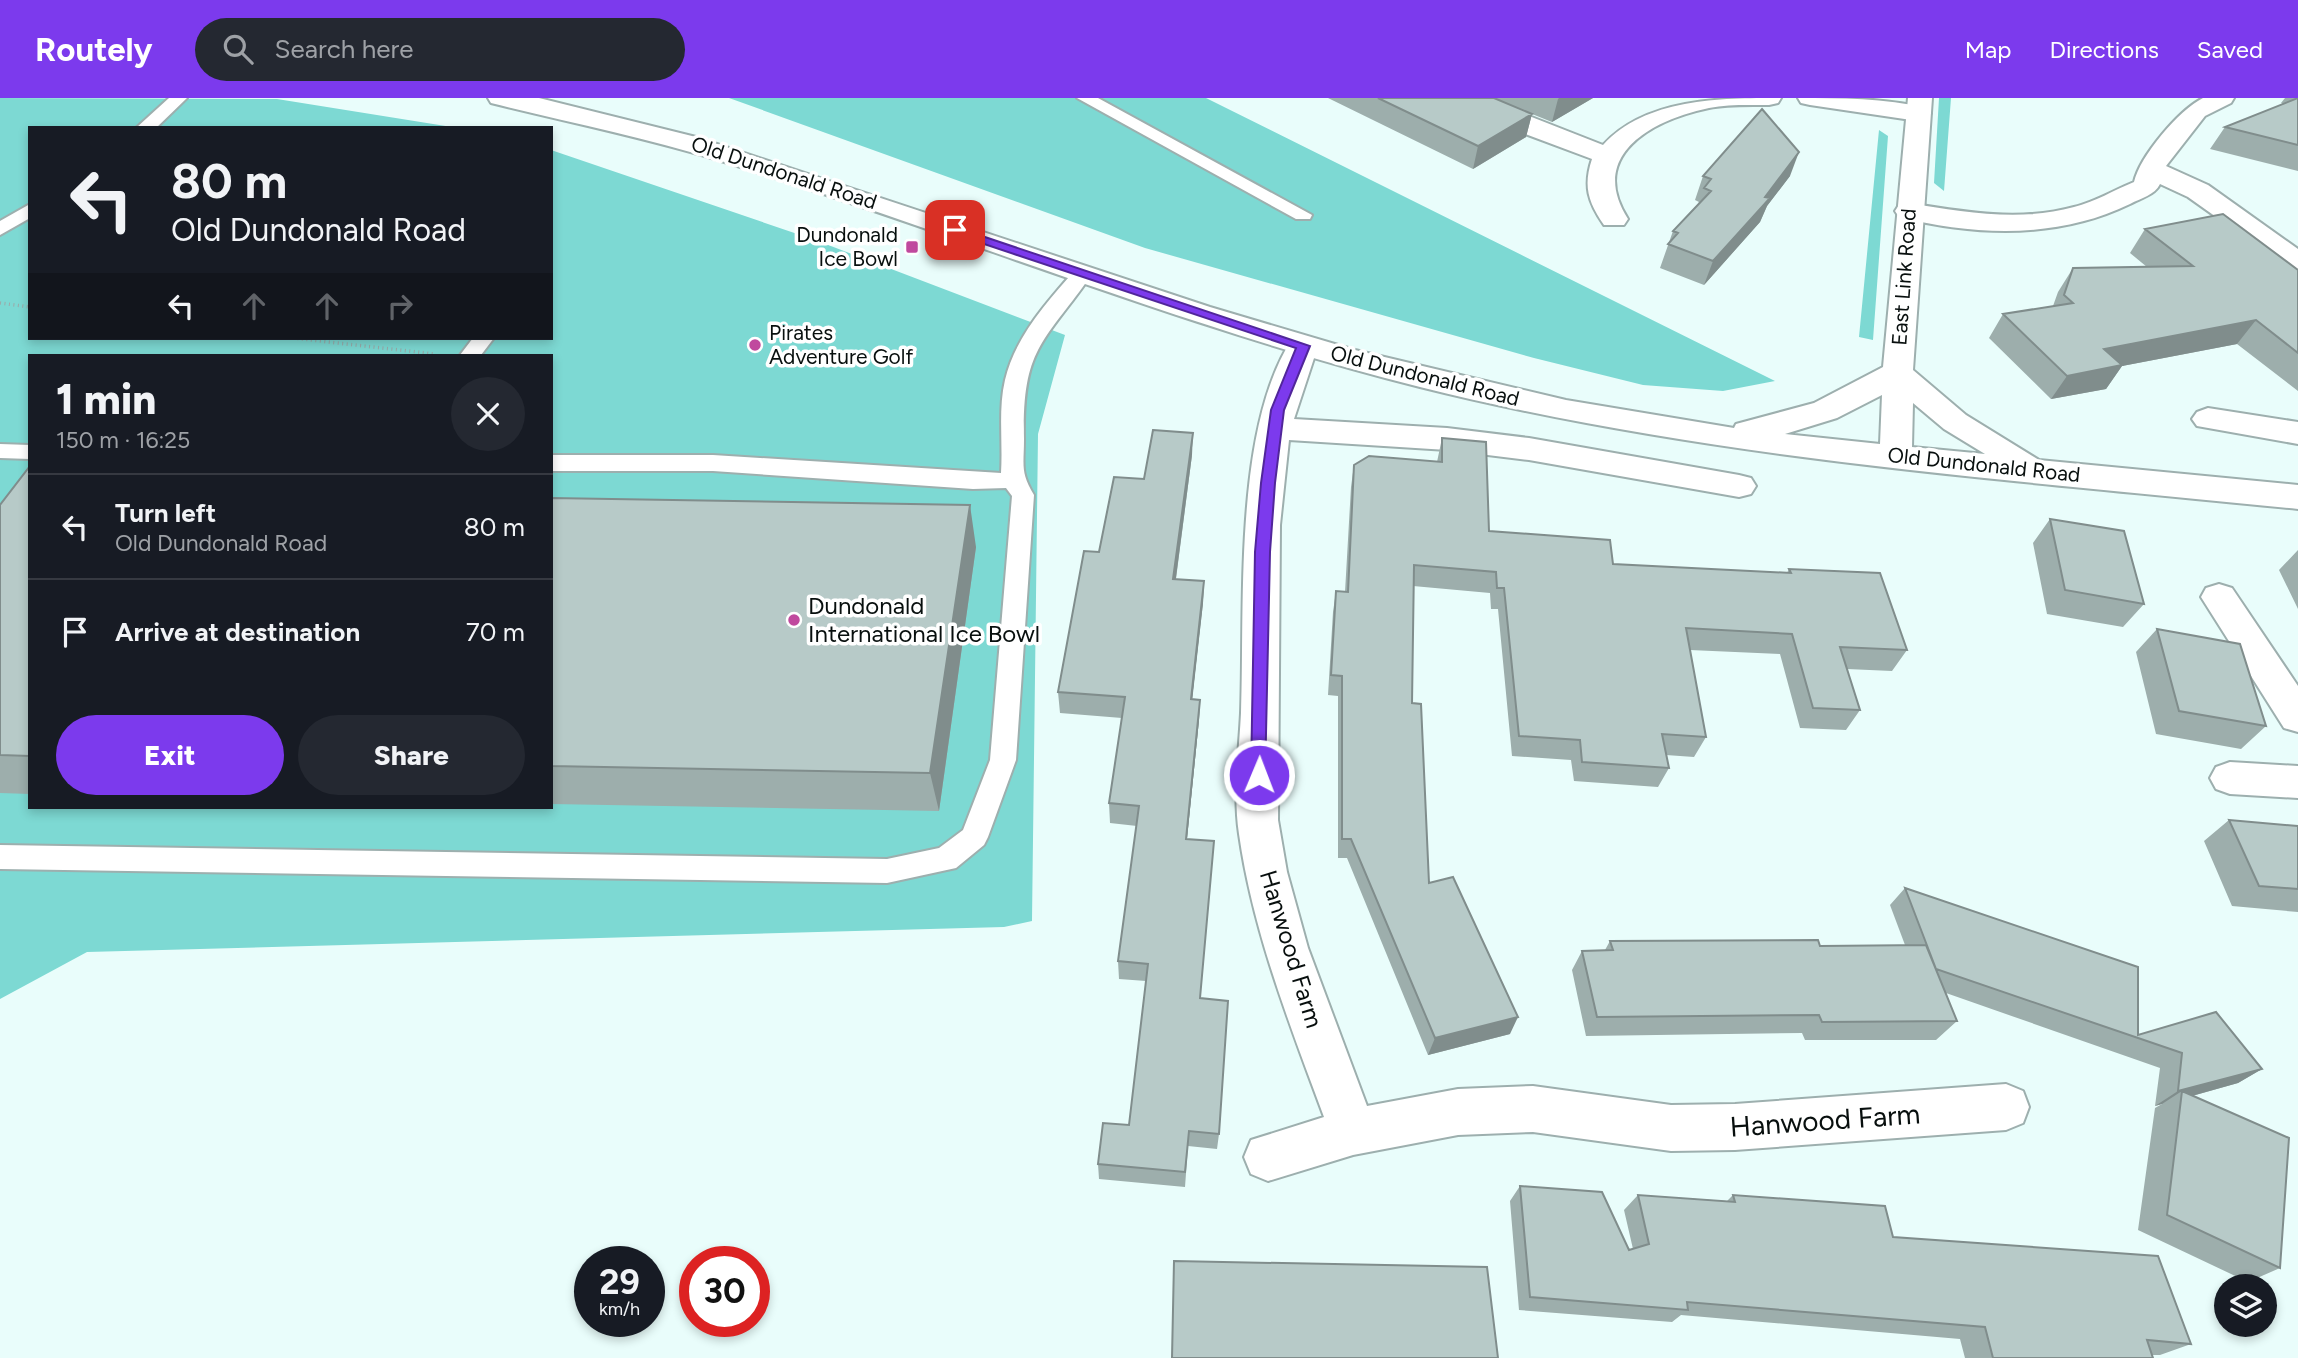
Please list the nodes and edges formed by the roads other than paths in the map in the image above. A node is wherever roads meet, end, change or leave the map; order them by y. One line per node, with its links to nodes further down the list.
1 (179, 98): 10 (lane)
2 (500, 98): 19 (street, Old Dundonald Road)
3 (1085, 98): 15 (lane)
4 (1464, 98): 11 (street)
5 (1728, 98): 6 (street); 11 (street)
6 (1769, 98)
7 (1810, 98): 9 (street)
8 (2222, 98): 12 (street)
9 (1919, 106): 14 (street, East Link Road)
10 (147, 126)
11 (1606, 155): 16 (street)
12 (2150, 169): 14 (street); 18 (street)
13 (28, 211): 17 (lane)
14 (1909, 211): 23 (street, East Link Road)
15 (1303, 215)
16 (1614, 219)
17 (0, 229)
18 (2298, 262)
19 (1082, 274): 21 (street, Old Dundonald Road); 33 (lane)
20 (482, 340): 22 (lane)
21 (1303, 346): 25 (street, Hanwood Farm); 27 (street, Old Dundonald Road)
22 (471, 354)
23 (1897, 372): 27 (street); 30 (street, East Link Road); 32 (street)
24 (2208, 419): 26 (street)
25 (1275, 429): 34 (street); 42 (street, Hanwood Farm)
26 (2298, 433)
27 (1714, 437): 30 (street, Old Dundonald Road)
28 (0, 451): 29 (lane)
29 (28, 452)
30 (1896, 457): 32 (street, Old Dundonald Road)
31 (553, 463): 33 (lane)
32 (2036, 470): 35 (street, Old Dundonald Road)
33 (1012, 480): 40 (lane)
34 (1739, 486)
35 (2298, 496)
36 (2219, 597): 37 (street)
37 (2298, 717)
38 (2230, 778): 39 (street)
39 (2298, 782)
40 (0, 857)
41 (2006, 1107): 42 (street, Hanwood Farm)
42 (1353, 1132): 43 (street, Hanwood Farm)
43 (1268, 1157)

